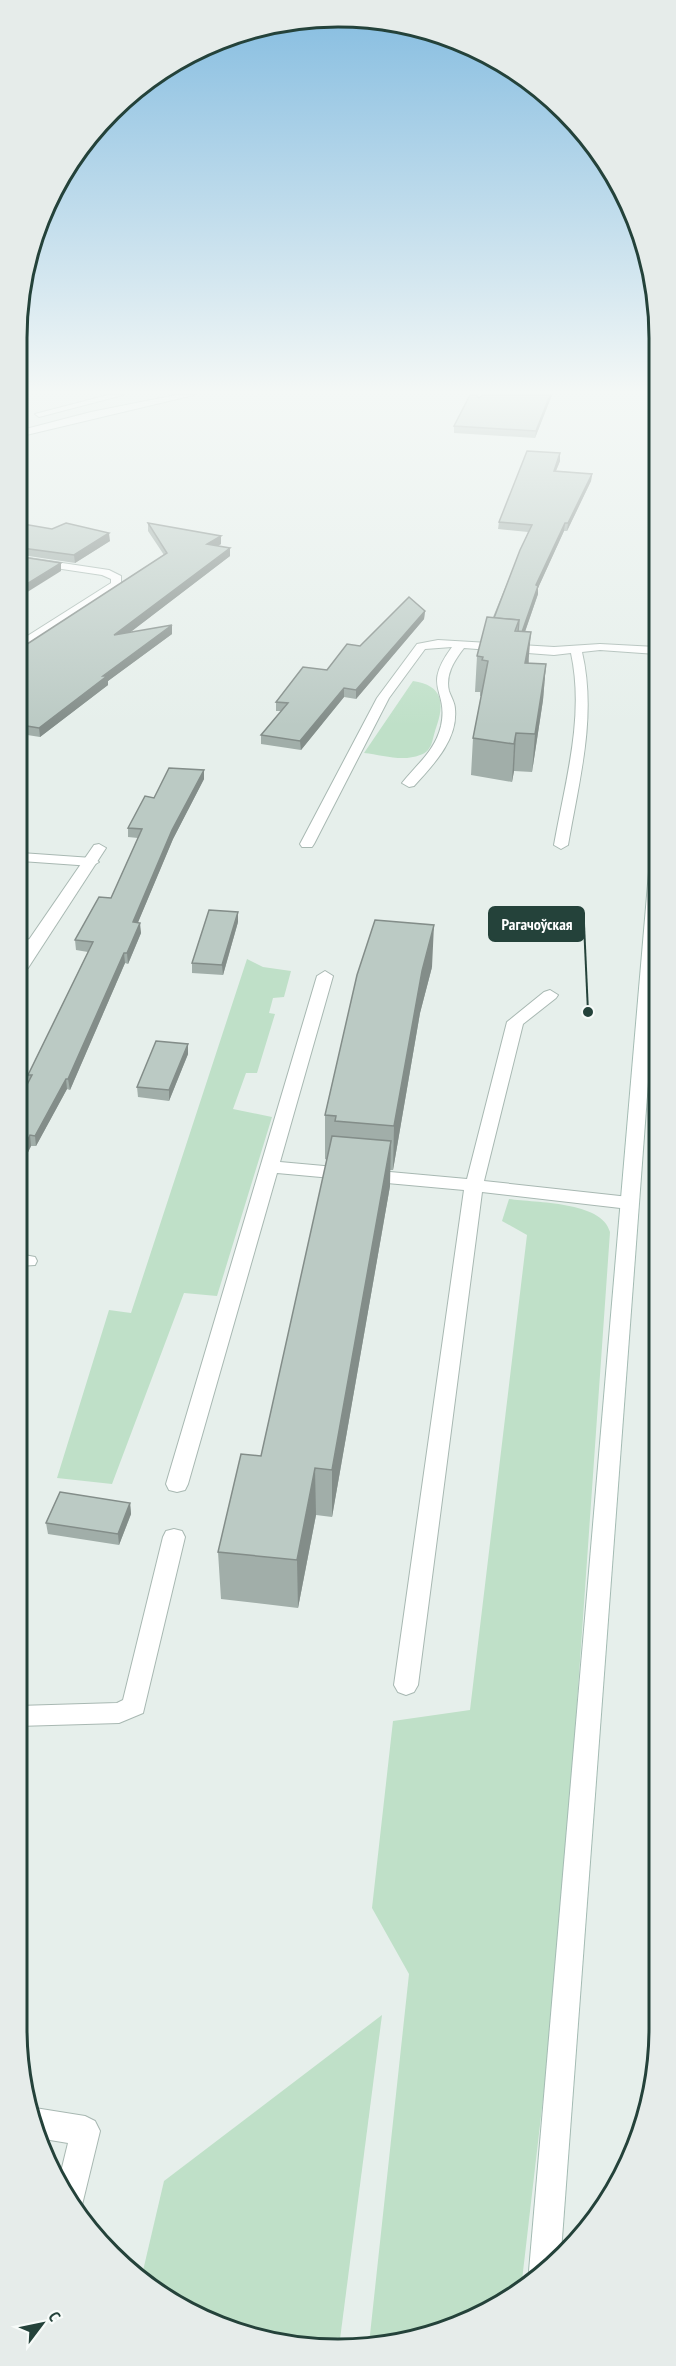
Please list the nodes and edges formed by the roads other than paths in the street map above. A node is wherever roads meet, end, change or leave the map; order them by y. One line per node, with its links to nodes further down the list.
1 (27, 561): 2 (main road)
2 (27, 641)
3 (460, 645): 4 (main road); 6 (main road); 7 (main road)
4 (576, 650): 5 (main road); 8 (main road)
5 (649, 650)
6 (409, 783)
7 (307, 844)
8 (561, 845)
9 (99, 848): 11 (main road)
10 (27, 857): 11 (main road)
11 (92, 862): 12 (main road)
12 (27, 943)
13 (649, 958): 18 (main road)
14 (325, 976): 16 (main road)
15 (550, 995): 17 (main road)
16 (269, 1167): 17 (main road); 19 (main road)
17 (474, 1185): 18 (main road); 21 (main road)
18 (629, 1203): 25 (main road)
19 (177, 1484)
20 (174, 1537): 22 (main road)
21 (406, 1685)
22 (27, 1716)
23 (43, 2124): 24 (main road)
24 (72, 2189)
25 (545, 2260)

